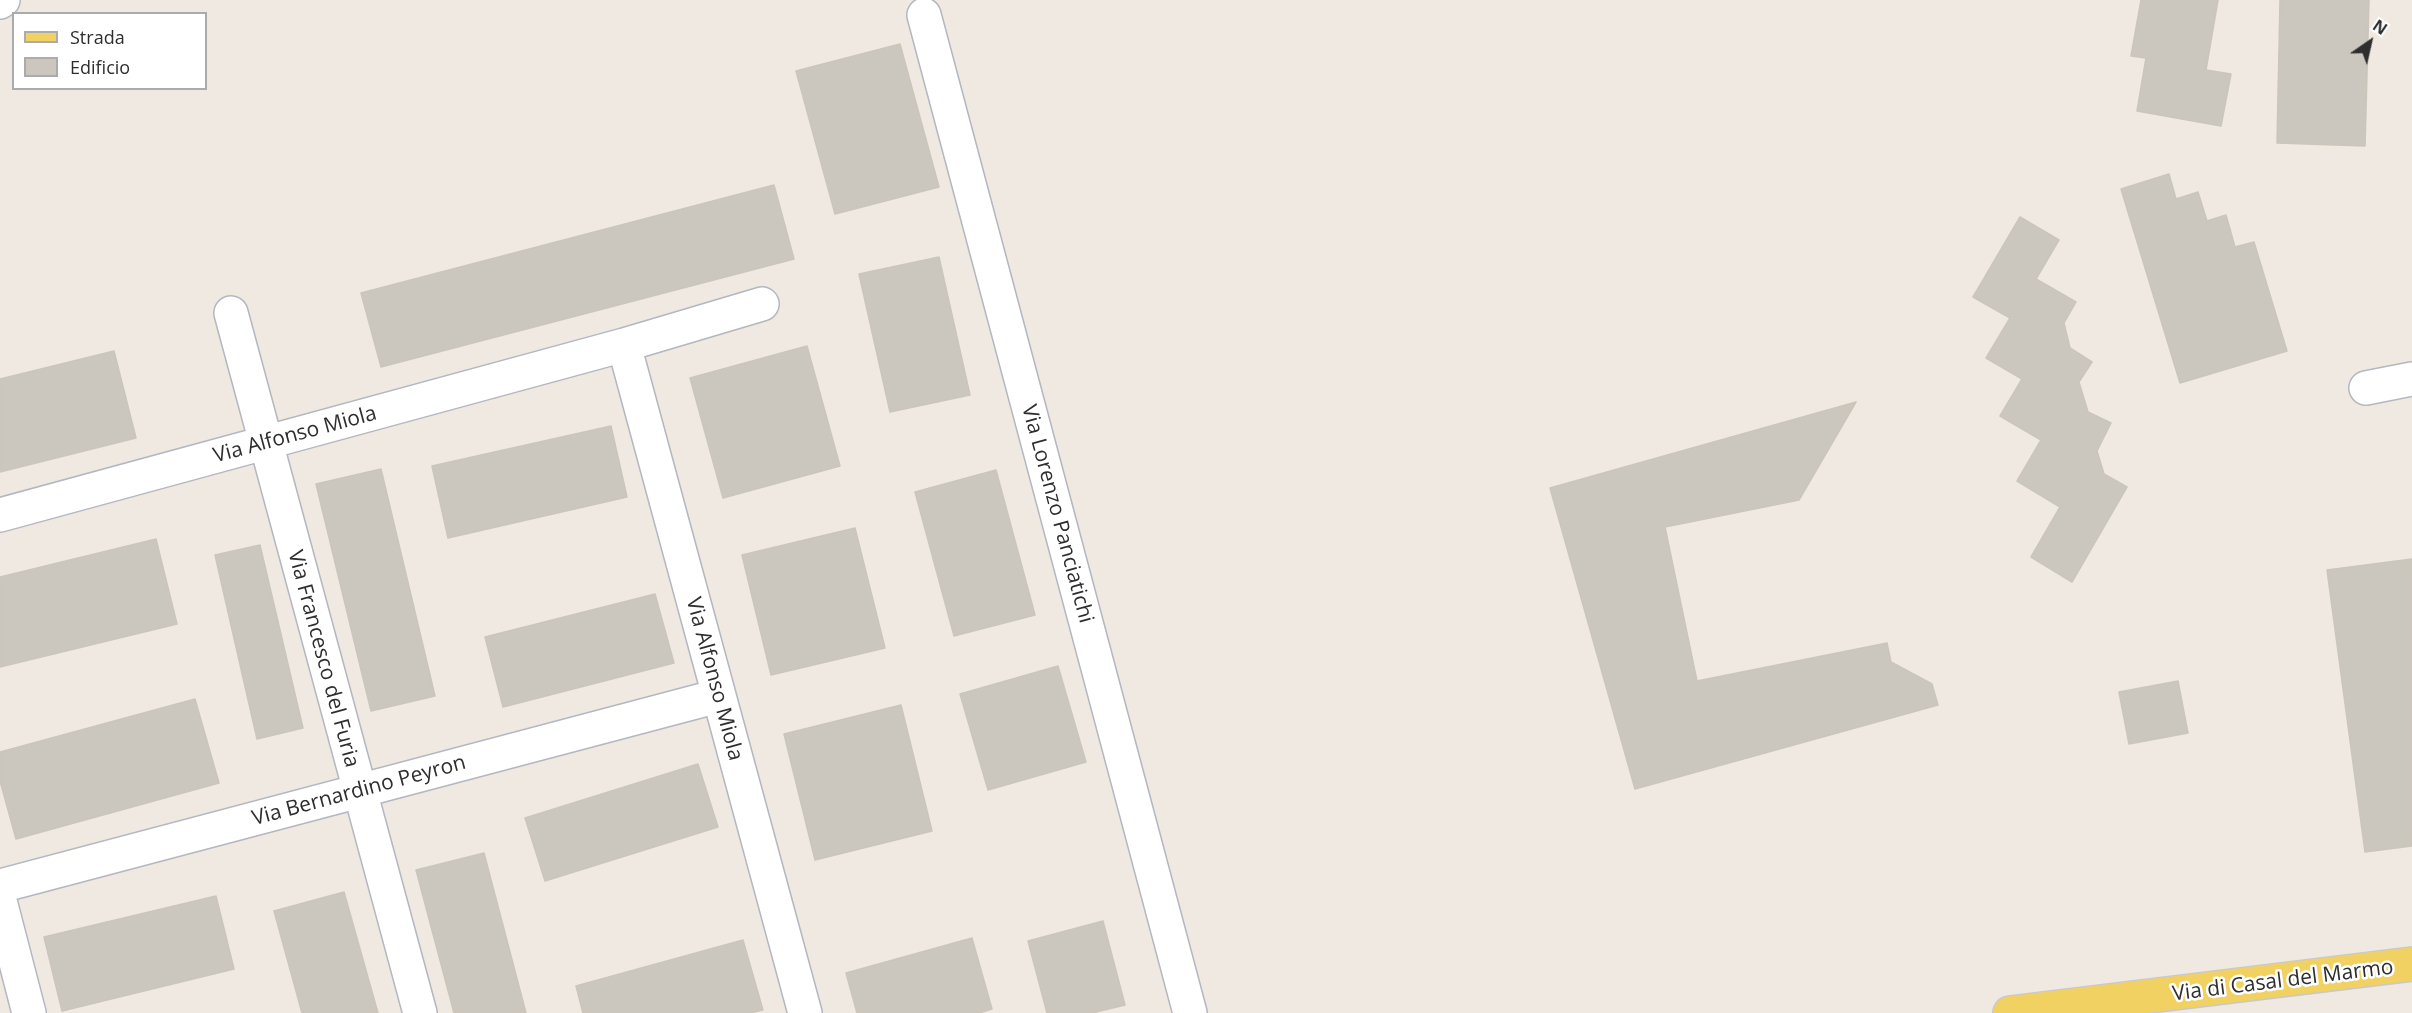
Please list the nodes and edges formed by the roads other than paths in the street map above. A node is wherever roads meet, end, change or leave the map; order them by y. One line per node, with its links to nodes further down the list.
1 (924, 15): 17 (street, Via Lorenzo Panciatichi)
2 (762, 304): 4 (street, Via Alfonso Miola)
3 (231, 313): 7 (street, Via Francesco del Furia)
4 (624, 345): 7 (street, Via Alfonso Miola); 9 (street, Via Alfonso Miola)
5 (2412, 379): 6 (street)
6 (2366, 388)
7 (265, 444): 8 (street, Via Alfonso Miola); 10 (street, Via Francesco del Furia)
8 (0, 515)
9 (718, 696): 10 (street, Via Bernardino Peyron); 16 (street, Via Alfonso Miola)
10 (359, 791): 11 (street, Via Bernardino Peyron); 15 (street, Via Francesco del Furia)
11 (0, 886)
12 (0, 901): 14 (street)
13 (2412, 964): 18 (main road, Via di Casal del Marmo)
14 (29, 1013)
15 (420, 1013)
16 (805, 1013)
17 (1190, 1013)
18 (2010, 1013)

